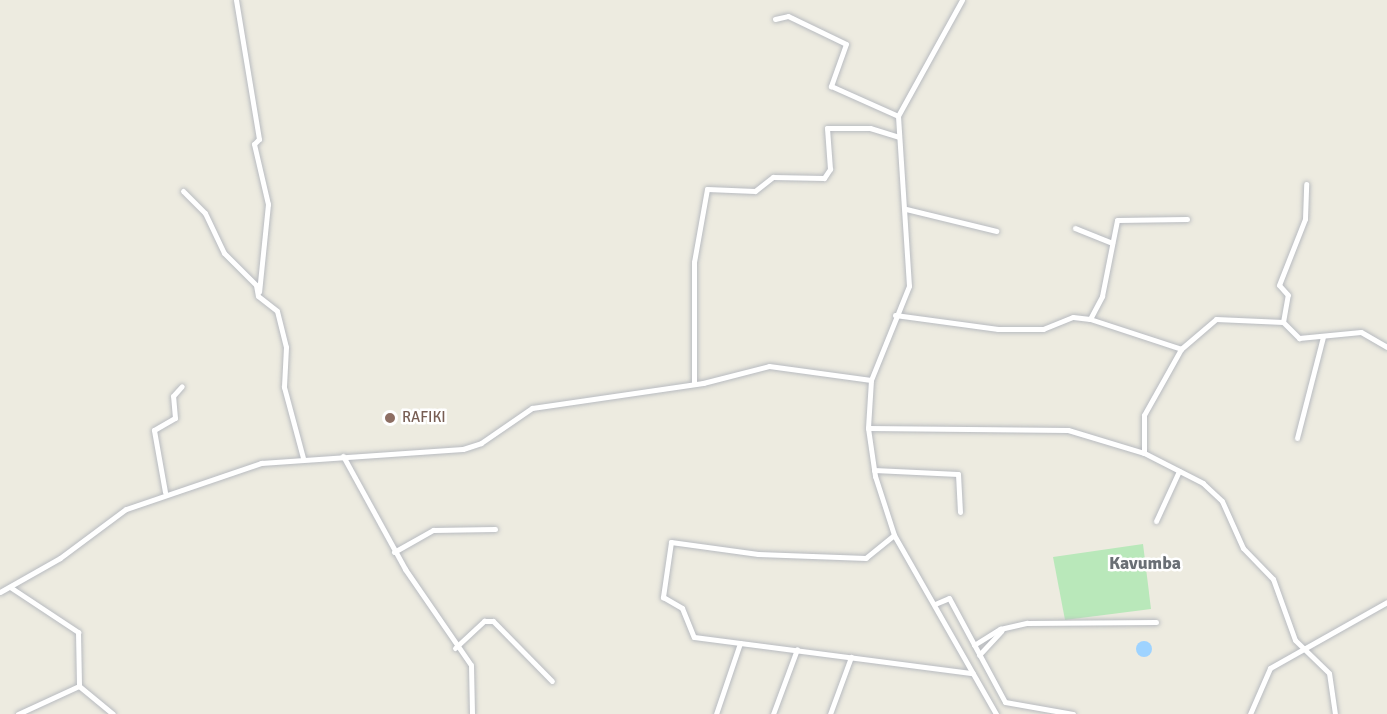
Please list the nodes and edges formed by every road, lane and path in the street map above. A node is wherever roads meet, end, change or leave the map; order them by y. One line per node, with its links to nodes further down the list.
1 (236, 0): 13 (street)
2 (962, 0): 4 (street)
3 (775, 19): 4 (street)
4 (898, 116): 5 (street)
5 (899, 137): 8 (street); 21 (street)
6 (1306, 184): 16 (street)
7 (183, 191): 13 (street)
8 (906, 209): 11 (street); 14 (street)
9 (1187, 219): 12 (street)
10 (1075, 228): 12 (street)
11 (996, 231)
12 (1112, 243): 15 (street)
13 (258, 296): 27 (street)
14 (895, 315): 15 (street); 20 (street)
15 (1090, 319): 19 (street)
16 (1283, 322): 17 (street); 19 (street)
17 (1323, 337): 18 (street); 24 (street)
18 (1387, 347)
19 (1181, 349): 25 (street)
20 (871, 380): 21 (street); 23 (street)
21 (694, 384): 26 (street)
22 (182, 386): 30 (street)
23 (868, 428): 25 (street); 28 (street)
24 (1296, 438)
25 (1144, 453): 29 (street)
26 (343, 456): 27 (street); 35 (street)
27 (303, 458): 30 (street)
28 (874, 470): 31 (street); 34 (street)
29 (1179, 471): 32 (street); 45 (street)
30 (165, 492): 36 (street)
31 (960, 512)
32 (1156, 521)
33 (495, 529): 35 (street)
34 (894, 535): 39 (street); 42 (street)
35 (394, 552): 44 (street)
36 (10, 587): 37 (street); 51 (street)
37 (0, 592)
38 (1387, 602): 45 (street)
39 (935, 604): 43 (street); 49 (street)
40 (1156, 622): 41 (street)
41 (1007, 627): 43 (street); 47 (street)
42 (740, 643): 46 (street); 55 (street)
43 (974, 645): 47 (street)
44 (455, 648): 50 (street); 54 (street)
45 (1304, 648): 60 (street); 61 (street)
46 (797, 649): 48 (street); 56 (street)
47 (979, 654): 59 (street)
48 (851, 657): 49 (street); 57 (street)
49 (973, 673): 58 (street)
50 (552, 681)
51 (79, 686): 52 (street); 53 (street)
52 (18, 714)
53 (113, 714)
54 (472, 714)
55 (716, 714)
56 (773, 714)
57 (830, 714)
58 (996, 714)
59 (1072, 714)
60 (1251, 714)
61 (1335, 714)

